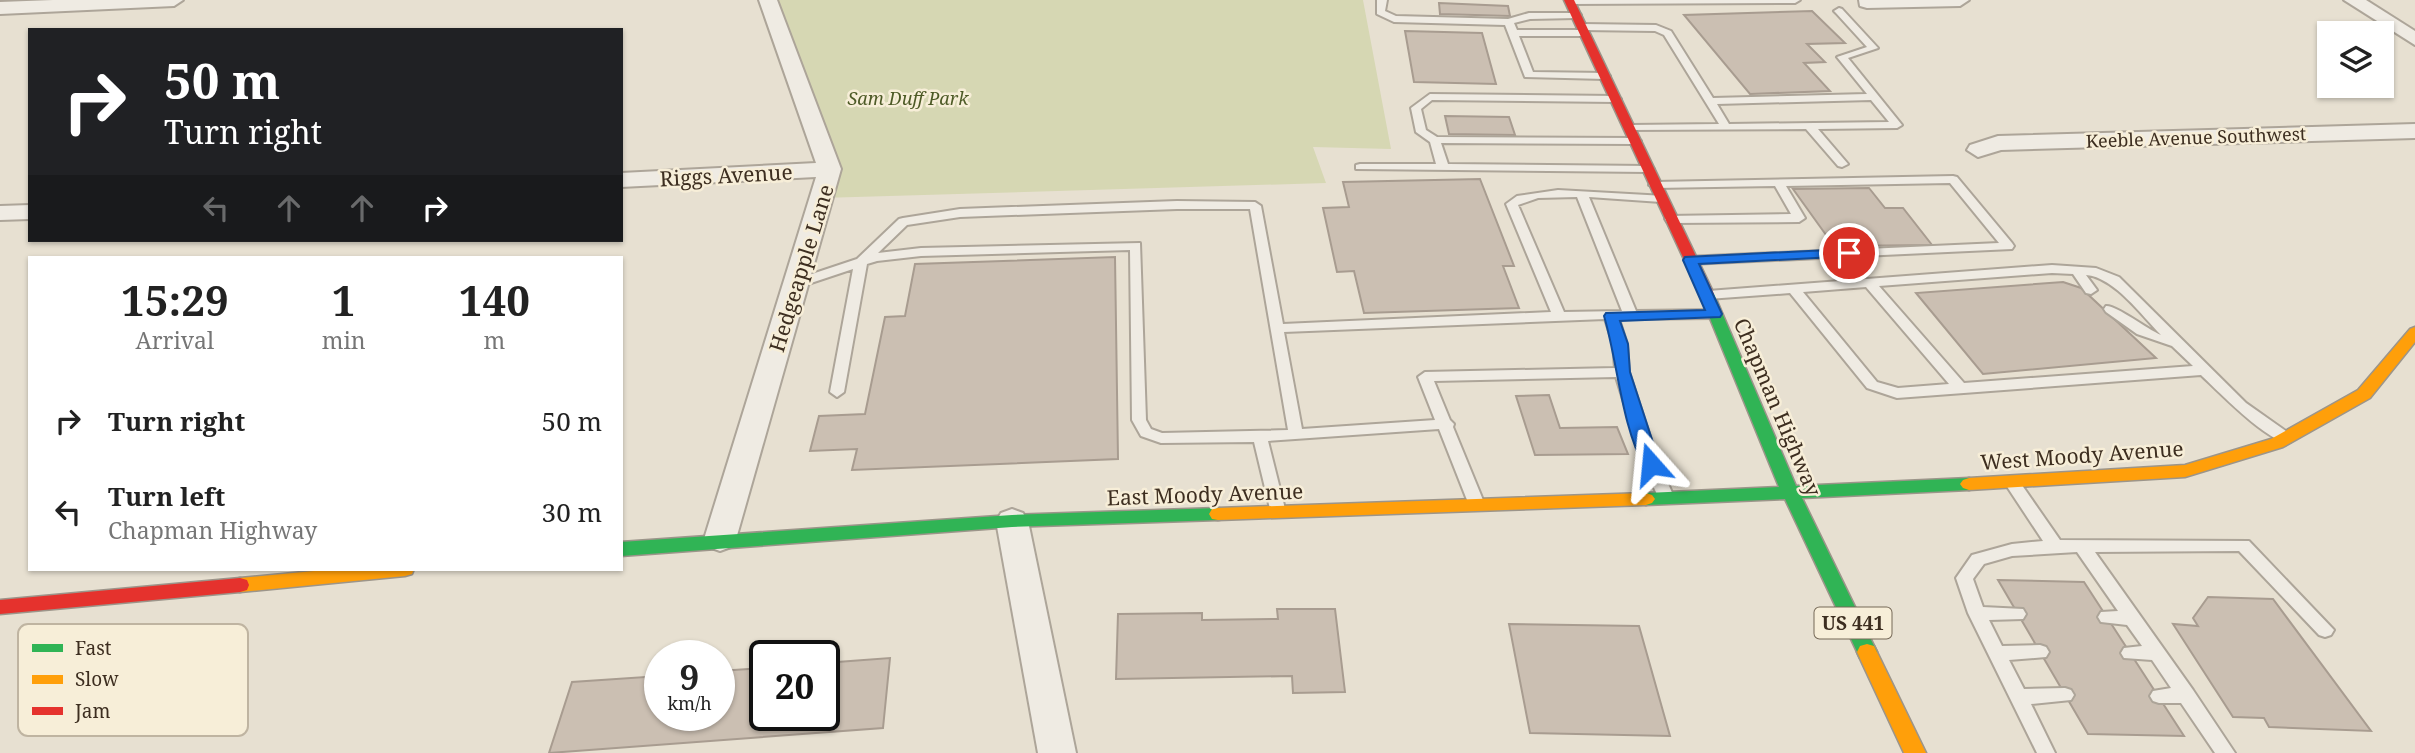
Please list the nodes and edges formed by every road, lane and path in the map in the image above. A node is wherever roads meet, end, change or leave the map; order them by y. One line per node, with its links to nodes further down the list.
1 (174, 0): 7 (street)
2 (768, 0): 27 (street, Hedgeapple Lane)
3 (1382, 0): 12 (lane)
4 (1795, 0): 11 (lane)
5 (1960, 0): 8 (street)
6 (2353, 0): 13 (street)
7 (108, 2): 9 (street)
8 (1867, 2)
9 (0, 8)
10 (1839, 11): 15 (lane)
11 (1576, 15): 12 (lane); 12 (lane); 14 (main road, Chapman Highway / US 441); 17 (lane)
12 (1511, 27): 14 (lane)
13 (2415, 39)
14 (1605, 76): 16 (main road, Chapman Highway / US 441)
15 (1874, 97): 17 (lane); 18 (lane)
16 (1616, 99): 21 (main road, Chapman Highway / US 441); 22 (lane)
17 (1710, 101): 19 (lane)
18 (1809, 126): 19 (lane); 24 (lane)
19 (1726, 127): 21 (lane)
20 (2415, 131): 23 (street, Keeble Avenue Southwest)
21 (1633, 135): 22 (lane); 28 (main road, Chapman Highway / US 441)
22 (1435, 140): 26 (lane)
23 (1978, 150)
24 (1842, 164)
25 (1360, 167): 26 (lane)
26 (1443, 168): 28 (lane)
27 (830, 169): 29 (street, Riggs Avenue); 40 (street, Hedgeapple Lane)
28 (1648, 169): 31 (main road, Chapman Highway / US 441)
29 (623, 180)
30 (1778, 182): 31 (lane); 35 (lane); 36 (lane)
31 (1658, 192): 32 (lane); 35 (main road, Chapman Highway / US 441)
32 (1582, 195): 46 (lane); 48 (lane)
33 (28, 212): 34 (street)
34 (0, 214)
35 (1671, 219): 36 (main road, Chapman Highway / US 441)
36 (1690, 260): 43 (main road, Chapman Highway / US 441)
37 (861, 262): 40 (lane); 49 (lane); 55 (lane); 58 (lane)
38 (2076, 270): 39 (lane); 41 (lane); 51 (lane)
39 (1869, 283): 42 (lane); 54 (lane)
40 (796, 284): 66 (street, Hedgeapple Lane)
41 (2093, 287)
42 (1793, 288): 43 (lane); 54 (lane)
43 (1707, 295): 45 (main road, Chapman Highway / US 441)
44 (2117, 310): 51 (lane)
45 (1715, 314): 48 (lane); 61 (main road, Chapman Highway / US 441)
46 (1559, 316): 47 (lane); 49 (lane)
47 (1611, 316): 48 (lane); 53 (lane)
48 (1631, 316)
49 (1277, 328): 57 (lane)
50 (2415, 332): 59 (main road, West Moody Avenue)
51 (2177, 342): 52 (lane)
52 (2205, 370): 54 (lane); 59 (lane)
53 (1622, 372): 56 (lane); 62 (lane)
54 (1961, 389)
55 (837, 392)
56 (1447, 424): 57 (lane); 63 (lane)
57 (1296, 434): 58 (lane)
58 (1260, 437): 64 (lane)
59 (2285, 438): 60 (main road, West Moody Avenue)
60 (2012, 482): 61 (main road, West Moody Avenue); 68 (lane)
61 (1791, 494): 62 (main road, East Moody Avenue); 86 (main road, Chapman Highway / US 441)
62 (1667, 499): 63 (main road, East Moody Avenue)
63 (1478, 507): 64 (main road, East Moody Avenue)
64 (1278, 513): 65 (main road, East Moody Avenue)
65 (1012, 521): 66 (main road, East Moody Avenue); 85 (street)
66 (720, 539): 69 (main road, East Moody Avenue)
67 (2082, 545): 68 (lane); 75 (lane); 76 (lane)
68 (2055, 546): 72 (lane)
69 (623, 549)
70 (384, 571): 71 (main road)
71 (0, 607)
72 (1977, 613): 73 (lane); 78 (lane)
73 (2017, 614)
74 (2107, 617): 75 (lane)
75 (2132, 618): 80 (lane)
76 (2325, 631)
77 (2040, 652): 78 (lane)
78 (1999, 653): 84 (lane)
79 (2130, 653): 80 (lane)
80 (2157, 653): 82 (lane)
81 (2066, 695): 84 (lane)
82 (2186, 695): 83 (lane); 88 (lane)
83 (2159, 696)
84 (2021, 697): 87 (lane)
85 (1058, 753)
86 (1915, 753)
87 (2046, 753)
88 (2226, 753)

